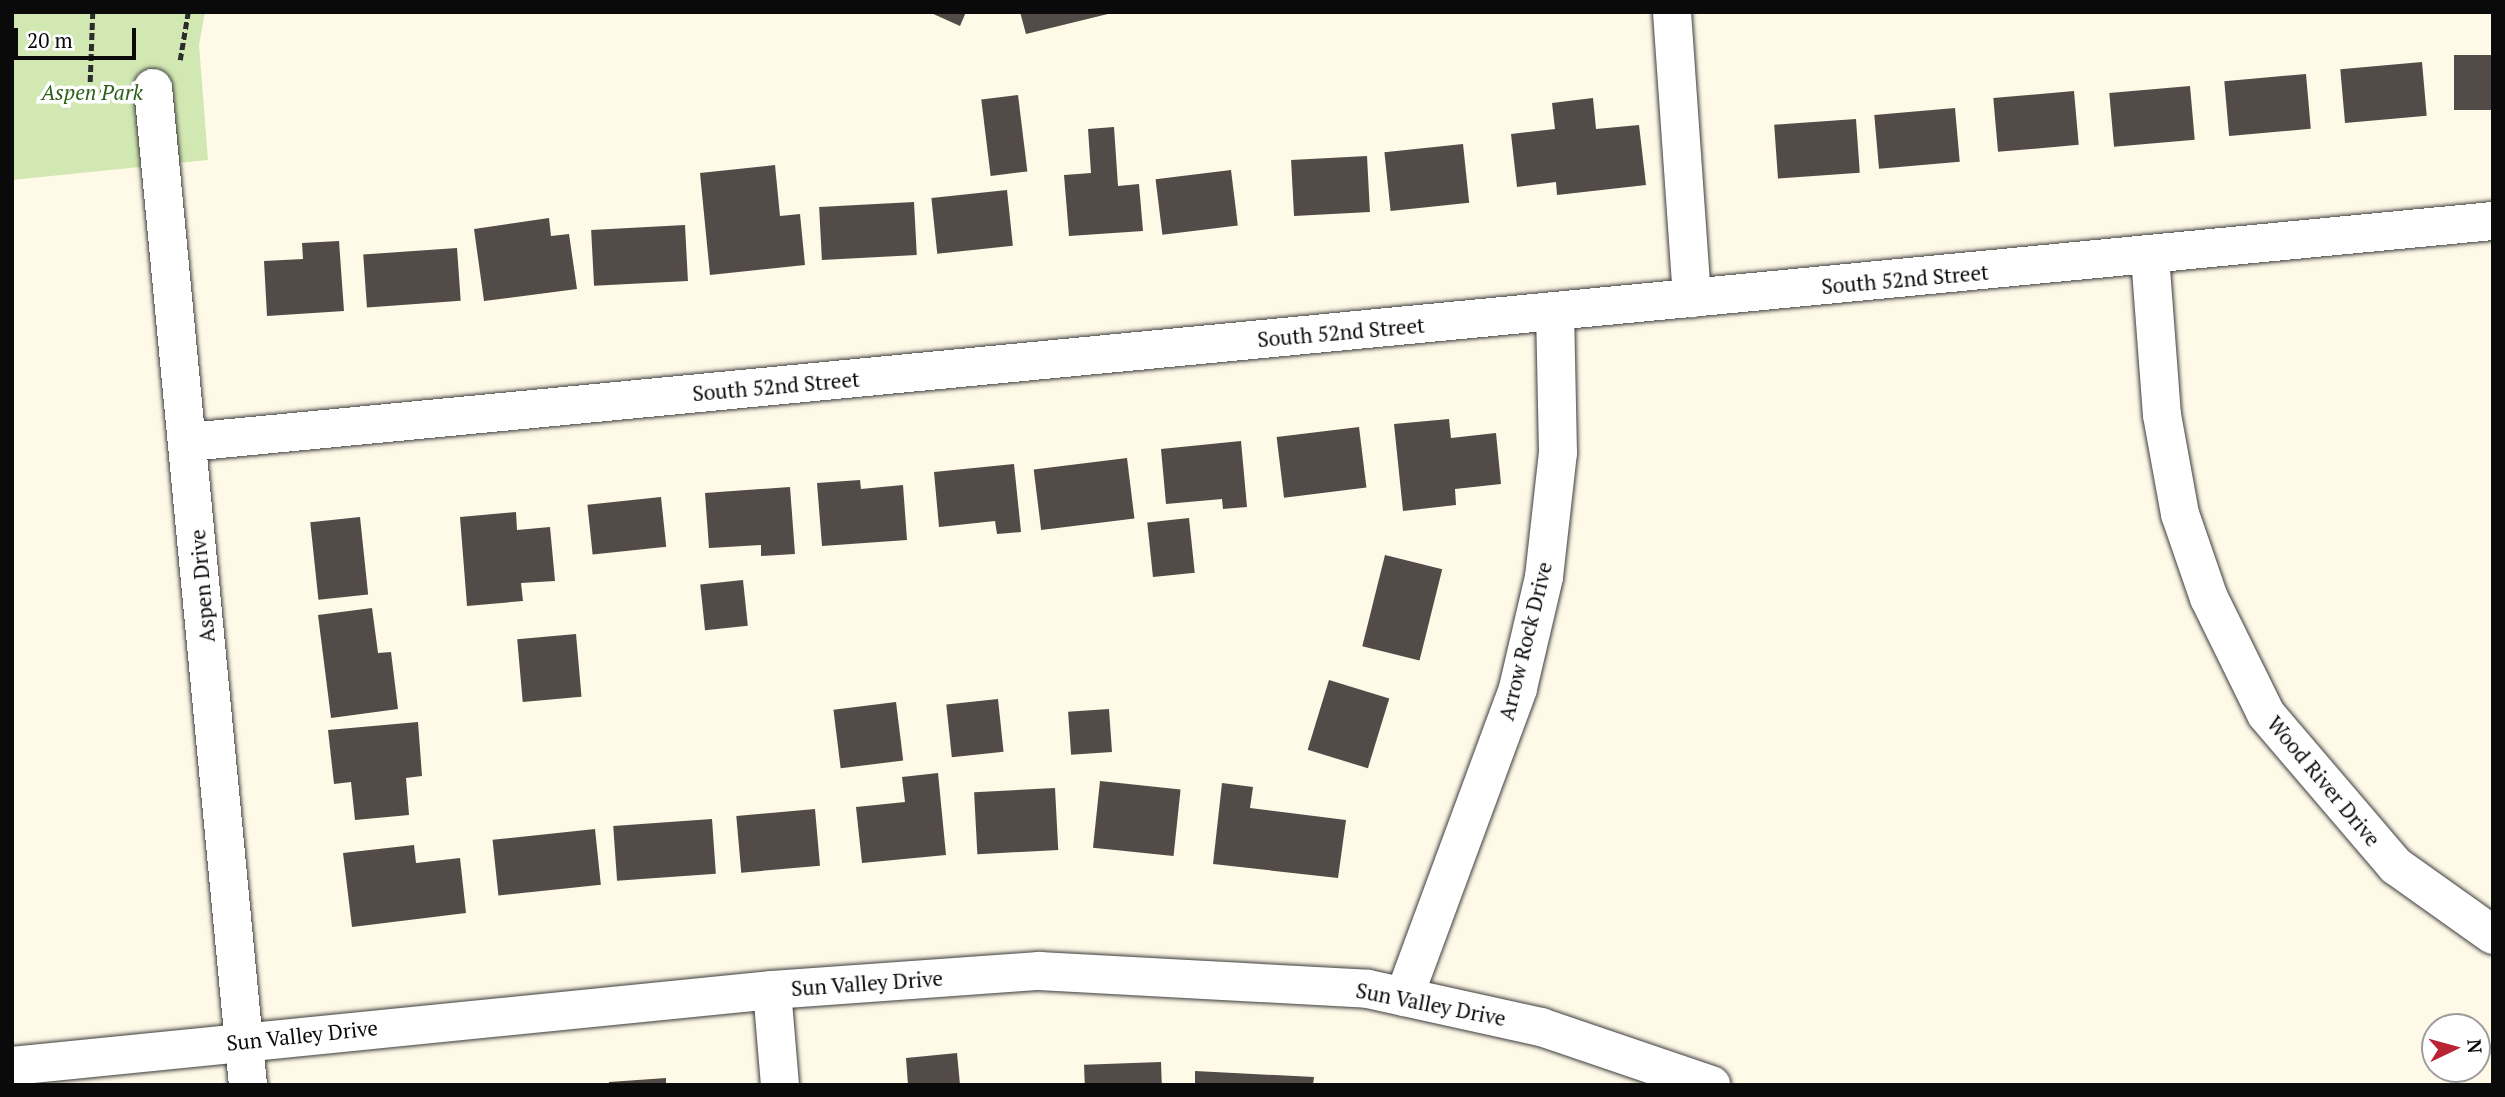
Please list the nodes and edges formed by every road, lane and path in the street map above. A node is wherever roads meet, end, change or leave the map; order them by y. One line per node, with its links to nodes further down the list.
1 (1672, 12): 5 (street)
2 (153, 88): 7 (street, Aspen Drive)
3 (2493, 221): 4 (street, South 52nd Street)
4 (2150, 256): 5 (street, South 52nd Street); 8 (street, Wood River Drive)
5 (1692, 298): 6 (street, South 52nd Street)
6 (1555, 311): 7 (street, South 52nd Street); 10 (street, Arrow Rock Drive)
7 (189, 442): 11 (street, Aspen Drive)
8 (2493, 935)
9 (772, 990): 10 (street, Sun Valley Drive); 11 (street, Sun Valley Drive); 14 (street)
10 (1404, 997): 15 (street, Sun Valley Drive)
11 (243, 1041): 12 (street, Sun Valley Drive); 13 (street, Aspen Drive)
12 (12, 1066)
13 (248, 1085)
14 (780, 1085)
15 (1711, 1085)

